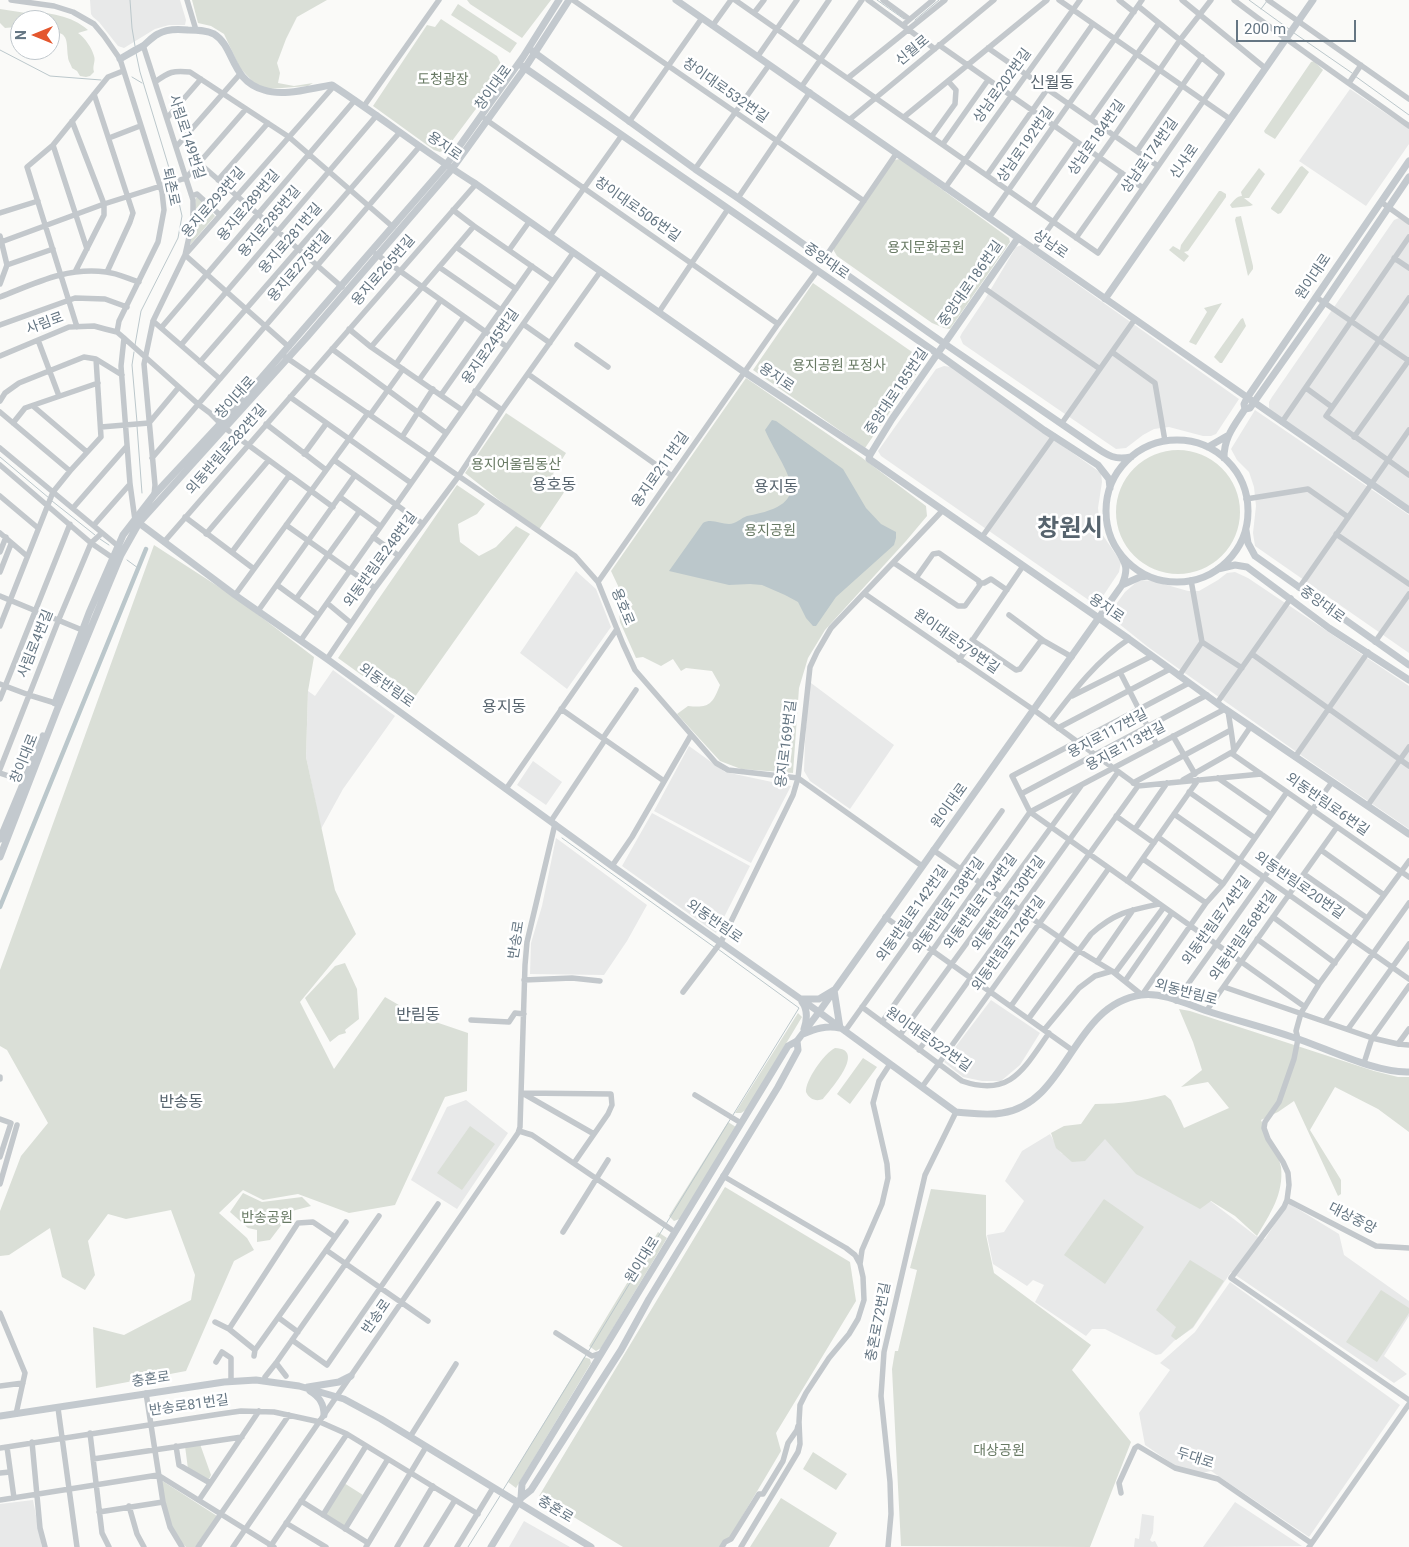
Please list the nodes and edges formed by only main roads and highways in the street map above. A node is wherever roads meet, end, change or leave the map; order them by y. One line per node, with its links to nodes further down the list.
1 (559, 0): 5 (main road, 창이대로)
2 (569, 0): 5 (main road, 창이대로)
3 (676, 0): 11 (main road, 상남로)
4 (1313, 0): 13 (main road, 신사로)
5 (532, 51): 7 (main road, 창이대로); 14 (main road, 중앙대로)
6 (120, 59): 9 (main road, 용지로)
7 (522, 63): 9 (main road, 창이대로); 15 (main road, 중앙대로)
8 (1409, 161): 17 (main road, 원이대로)
9 (449, 167): 12 (main road, 창이대로); 12 (main road, 창이대로); 25 (main road, 용지로)
10 (1409, 177): 18 (main road, 원이대로)
11 (1018, 238): 13 (main road, 상남로); 14 (main road, 중앙대로186번길)
12 (375, 253): 16 (main road, 창이대로); 16 (main road, 창이대로)
13 (1105, 299): 17 (main road, 상남로)
14 (945, 344): 15 (main road, 중앙대로185번길); 22 (main road, 중앙대로)
15 (938, 354): 24 (main road, 중앙대로); 25 (main road, 중앙대로185번길)
16 (285, 356): 20 (main road, 창이대로); 20 (main road, 창이대로)
17 (1247, 398): 18 (main road, 상남로); 19 (main road, 원이대로)
18 (1254, 402): 19 (main road, 원이대로); 29 (main road, 상남로)
19 (1244, 409): 21 (main road, 원이대로)
20 (223, 426): 30 (main road, 창이대로); 30 (main road, 창이대로)
21 (1228, 436): 23 (main road, 원이대로); 27 (main road, 원이대로)
22 (1092, 444): 24 (main road); 26 (main road, 중앙대로)
23 (1208, 448): 26 (main road); 27 (main road)
24 (1082, 454): 28 (main road, 중앙대로)
25 (870, 455): 37 (main road, 용지로)
26 (1131, 457): 28 (main road)
27 (1224, 458): 31 (main road)
28 (1110, 488): 32 (main road)
29 (1409, 510)
30 (139, 521): 33 (main road, 창이대로); 44 (main road, 외동반림로)
31 (1246, 527): 34 (main road); 38 (main road, 중앙대로)
32 (1117, 549): 35 (main road); 36 (main road)
33 (118, 553): 41 (main road, 창이대로); 42 (main road, 창이대로)
34 (1216, 570): 35 (main road); 39 (main road, 중앙대로)
35 (1148, 576): 36 (main road)
36 (1122, 585): 37 (main road, 원이대로)
37 (1099, 619): 40 (main road, 용지로); 43 (main road, 원이대로)
38 (1409, 665)
39 (1409, 680)
40 (1409, 834)
41 (0, 839)
42 (0, 857)
43 (834, 990): 44 (main road); 45 (main road, 원이대로); 46 (main road)
44 (801, 999): 45 (main road, 외동반림로); 47 (main road)
45 (819, 1012): 46 (main road, 외동반림로); 47 (main road, 원이대로)
46 (843, 1029): 47 (main road); 49 (main road, 외동반림로)
47 (802, 1034): 48 (main road, 원이대로)
48 (797, 1042): 54 (main road, 원이대로); 54 (main road, 원이대로)
49 (1409, 1072)
50 (351, 1376): 51 (main road, 충혼로)
51 (306, 1388): 52 (main road, 충혼로); 53 (main road); 54 (main road, 충혼로)
52 (0, 1416)
53 (324, 1416)
54 (519, 1500): 55 (main road, 원이대로); 56 (main road, 충혼로)
55 (491, 1547)
56 (591, 1547)

